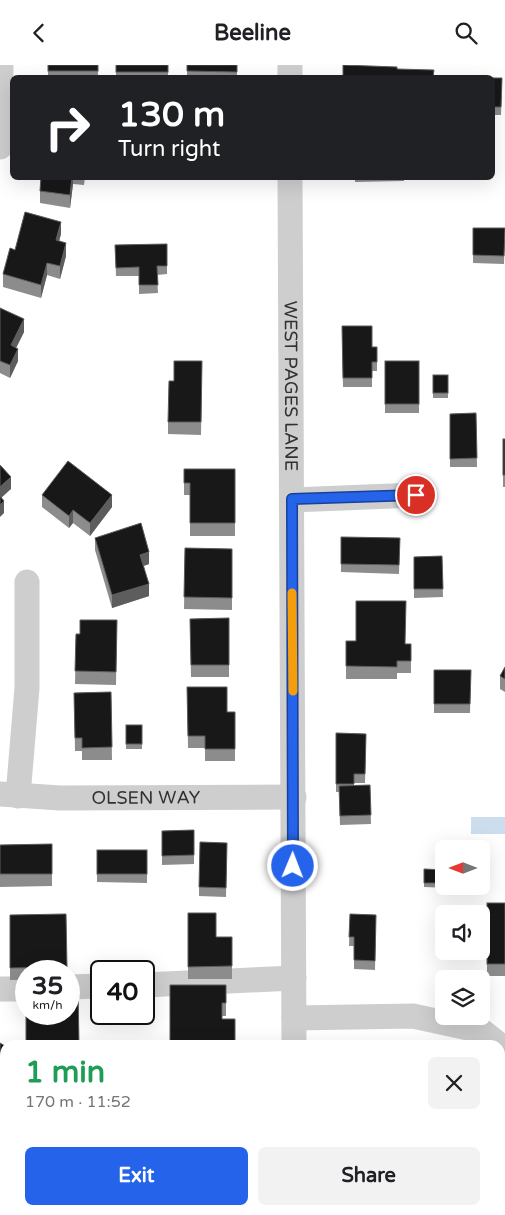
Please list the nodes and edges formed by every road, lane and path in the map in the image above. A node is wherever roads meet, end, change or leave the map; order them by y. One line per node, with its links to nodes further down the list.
1 (1, 65): 2 (street)
2 (0, 147)
3 (290, 180): 5 (street, WEST PAGES LANE)
4 (416, 495): 5 (street)
5 (292, 499): 8 (street, WEST PAGES LANE)
6 (27, 582): 7 (street)
7 (9, 795): 8 (street, OLSEN WAY)
8 (294, 797): 9 (street, WEST PAGES LANE)
9 (294, 978): 10 (street); 13 (street, WEST PAGES LANE)
10 (155, 984)
11 (0, 989): 12 (street)
12 (15, 989)
13 (294, 1018): 14 (street, WEST PAGES LANE); 15 (street)
14 (294, 1040)
15 (494, 1040)

